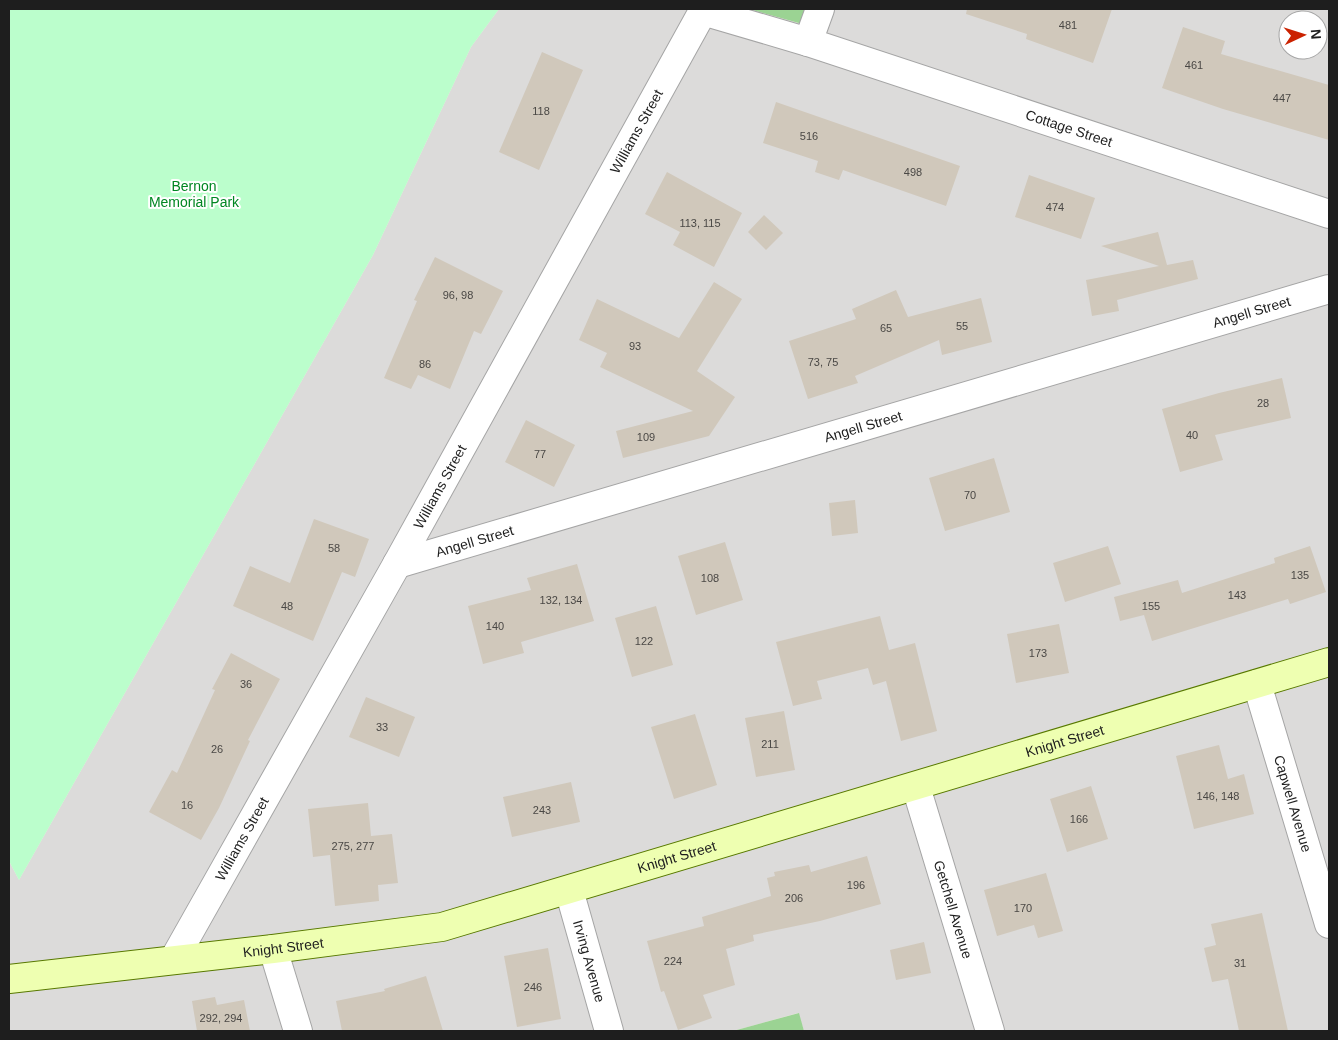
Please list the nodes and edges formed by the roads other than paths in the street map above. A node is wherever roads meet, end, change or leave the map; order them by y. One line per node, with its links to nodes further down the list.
1 (820, 9): 3 (street)
2 (703, 11): 3 (street, Cottage Street); 6 (street, Williams Street)
3 (808, 42): 4 (street, Cottage Street)
4 (1329, 214)
5 (1329, 289): 6 (street, Angell Street)
6 (397, 564): 13 (street, Williams Street)
7 (1329, 662): 8 (street, Knight Street)
8 (1257, 684): 9 (street, Knight Street); 11 (street, Capwell Avenue)
9 (916, 787): 10 (street, Knight Street); 17 (street, Getchell Avenue)
10 (569, 890): 12 (street, Knight Street); 16 (street, Irving Avenue)
11 (1329, 924)
12 (273, 949): 13 (street, Knight Street); 15 (street)
13 (174, 959): 14 (street, Knight Street)
14 (9, 979)
15 (298, 1031)
16 (609, 1031)
17 (990, 1031)

